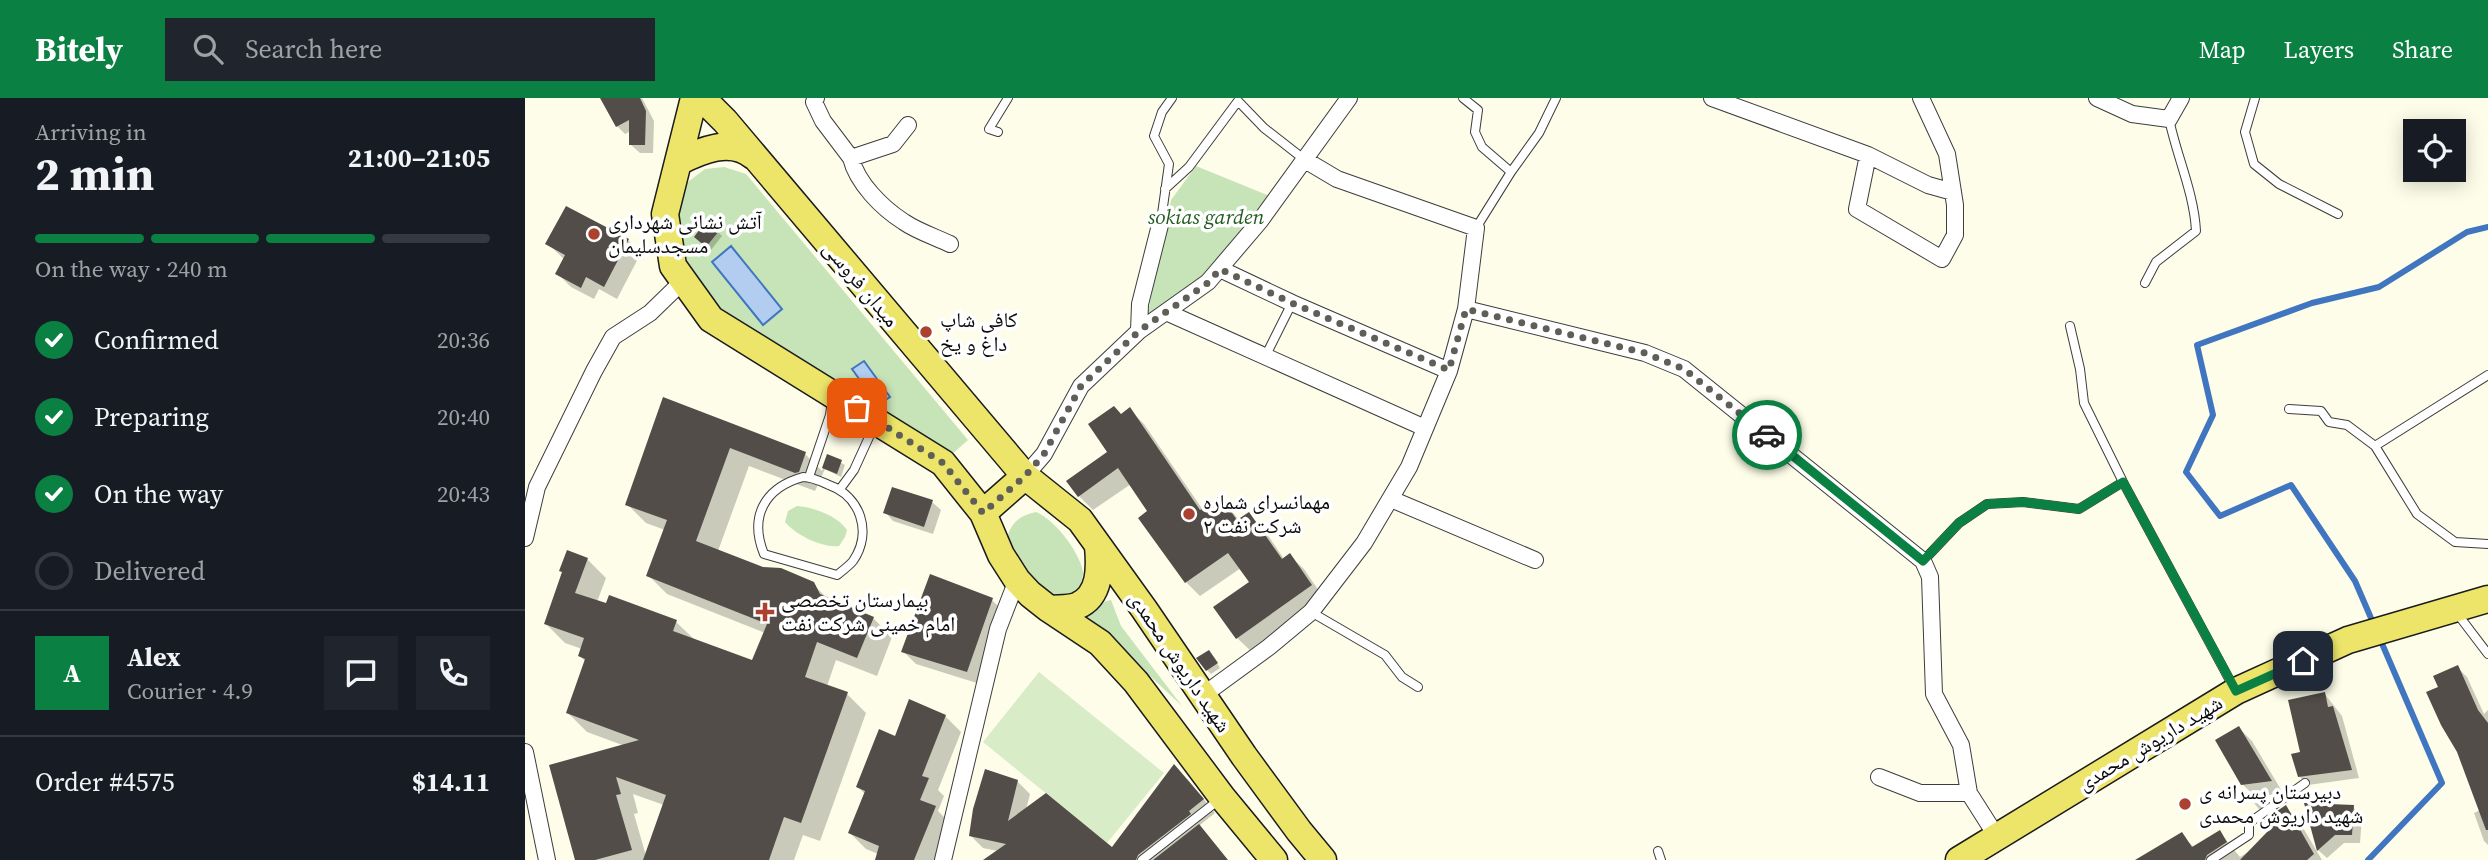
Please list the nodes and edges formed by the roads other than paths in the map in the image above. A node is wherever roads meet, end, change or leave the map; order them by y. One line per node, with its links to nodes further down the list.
1 (694, 98): 23 (main road, شهید داریوش محمدی)
2 (702, 98): 20 (main road, میدان فروسی)
3 (1008, 98): 18 (lane)
4 (1172, 98): 25 (lane)
5 (1349, 98): 22 (street)
6 (1463, 98): 24 (lane)
7 (1556, 98): 24 (lane)
8 (1712, 98): 15 (street)
9 (1756, 98): 15 (street)
10 (1921, 98): 26 (street)
11 (2097, 98): 16 (street)
12 (2181, 98): 16 (street)
13 (2255, 98): 27 (lane)
14 (813, 99): 21 (street)
15 (1735, 107): 19 (street)
16 (2169, 119): 33 (lane)
17 (908, 125): 21 (street)
18 (998, 132)
19 (1868, 155): 26 (street); 26 (street)
20 (753, 156): 23 (main road); 47 (main road, میدان فروسی)
21 (851, 158): 30 (street)
22 (1304, 160): 25 (lane); 29 (street); 31 (street)
23 (678, 162): 32 (main road, شهید داریوش محمدی)
24 (1511, 172): 29 (lane)
25 (1165, 189): 28 (lane)
26 (1953, 192)
27 (2338, 214)
28 (1160, 221): 38 (street)
29 (1476, 228): 35 (street)
30 (950, 244)
31 (1220, 269): 34 (street); 36 (street)
32 (683, 281): 42 (main road, شهید داریوش محمدی); 50 (street)
33 (2145, 283)
34 (1292, 303): 39 (lane); 40 (street)
35 (1466, 309): 40 (street); 58 (street)
36 (1166, 312): 38 (street); 39 (street)
37 (2070, 326): 49 (lane)
38 (1139, 331): 47 (street)
39 (1265, 357): 45 (street)
40 (1449, 370): 45 (street)
41 (2488, 375): 46 (lane)
42 (834, 395): 44 (main road, شهید داریوش محمدی); 48 (lane)
43 (2289, 410): 46 (lane)
44 (876, 421): 51 (lane); 53 (main road, شهید داریوش محمدی)
45 (1425, 428): 52 (street)
46 (2375, 446): 55 (lane)
47 (1025, 476): 53 (main road); 56 (main road, شهید داریوش محمدی)
48 (809, 477): 51 (lane); 51 (lane)
49 (2123, 482): 58 (lane); 66 (lane)
50 (531, 485): 54 (street)
51 (840, 489)
52 (1391, 499): 57 (street); 63 (street)
53 (983, 513): 59 (main road, شهید داریوش محمدی)
54 (525, 538)
55 (2488, 544)
56 (1098, 546): 61 (main road); 67 (main road, شهید داریوش محمدی)
57 (1535, 560)
58 (1923, 561): 71 (street)
59 (1017, 580): 61 (main road, شهید داریوش محمدی); 75 (street)
60 (2488, 599): 62 (main road)
61 (1049, 609): 72 (main road, شهید داریوش محمدی)
62 (2453, 609): 64 (lane); 66 (main road, شهید داریوش محمدی)
63 (1311, 612): 65 (lane); 67 (street)
64 (2488, 654)
65 (1418, 687)
66 (2236, 691): 73 (main road, شهید داریوش محمدی)
67 (1202, 696): 78 (main road, شهید داریوش محمدی)
68 (525, 752): 74 (street)
69 (1879, 776): 71 (street)
70 (2305, 783): 80 (lane)
71 (1969, 793): 73 (street)
72 (1223, 797): 76 (lane); 77 (main road, شهید داریوش محمدی)
73 (1997, 836): 79 (main road, شهید داریوش محمدی)
74 (547, 860)
75 (943, 860)
76 (1142, 860)
77 (1274, 860)
78 (1323, 860)
79 (1959, 860)
80 (2211, 860)

